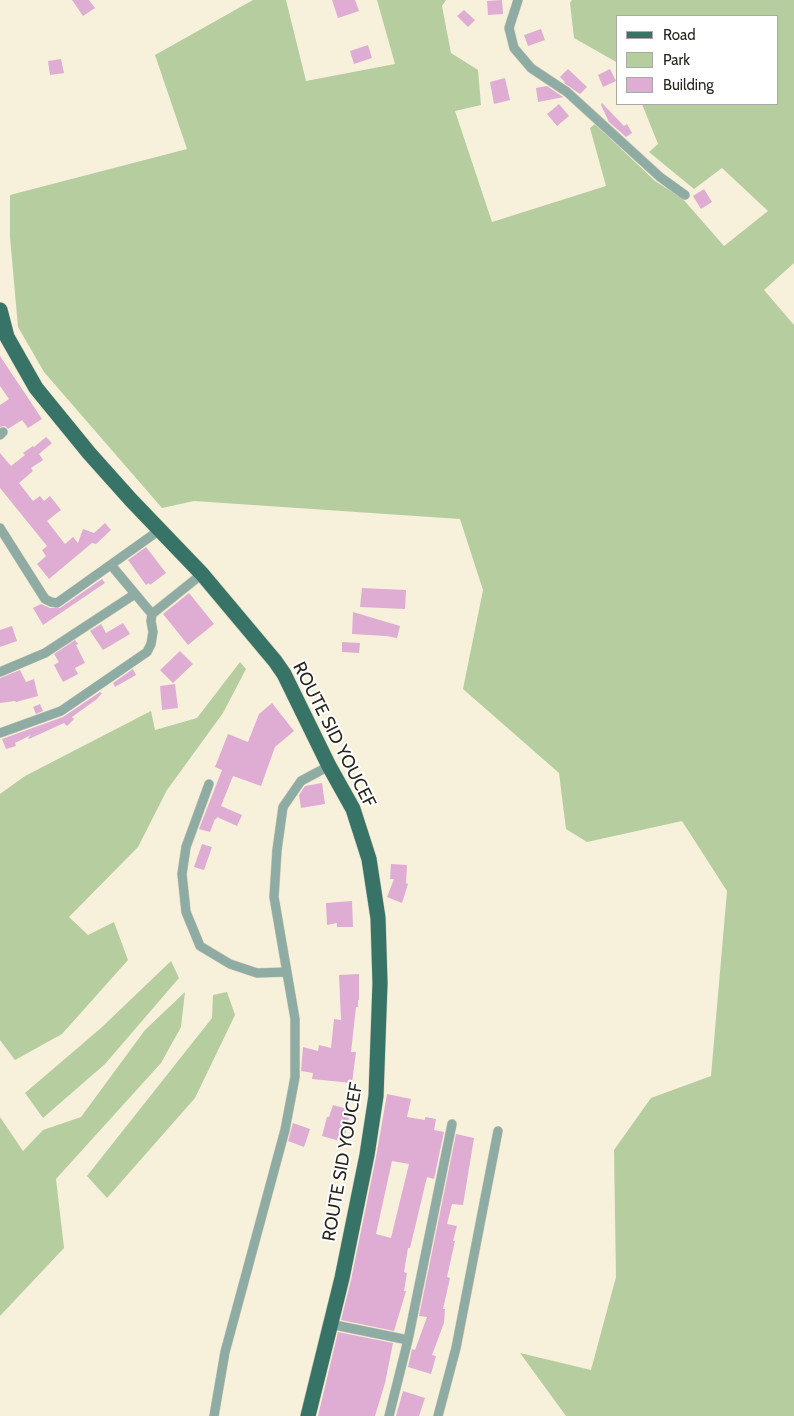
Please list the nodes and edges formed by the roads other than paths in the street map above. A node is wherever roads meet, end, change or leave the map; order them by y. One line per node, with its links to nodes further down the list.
1 (518, 0): 2 (street)
2 (686, 195)
3 (0, 310): 5 (main road, ROUTE SID YOUCEF)
4 (0, 528): 6 (street)
5 (160, 529): 6 (street); 7 (main road, ROUTE SID YOUCEF)
6 (111, 565): 8 (street)
7 (202, 574): 9 (street); 12 (main road, ROUTE SID YOUCEF)
8 (135, 594): 9 (street); 10 (street)
9 (152, 614): 11 (street)
10 (0, 672)
11 (0, 733)
12 (329, 766): 14 (street); 17 (main road, ROUTE SID YOUCEF)
13 (209, 784): 14 (street)
14 (287, 972): 19 (street)
15 (452, 1124): 18 (street)
16 (498, 1131): 22 (street)
17 (330, 1324): 18 (street); 20 (main road, ROUTE SID YOUCEF)
18 (408, 1340): 21 (street)
19 (214, 1416)
20 (308, 1416)
21 (389, 1416)
22 (438, 1416)

